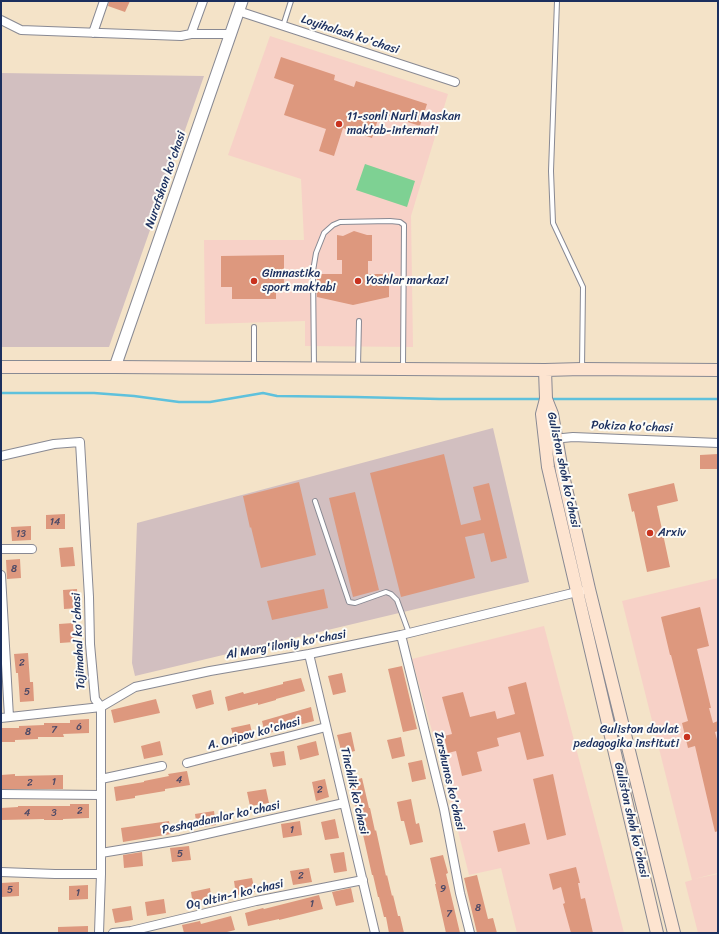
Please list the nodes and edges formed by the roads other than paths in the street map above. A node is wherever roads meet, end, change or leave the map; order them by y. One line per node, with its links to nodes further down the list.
1 (104, 1): 8 (street)
2 (202, 1): 9 (street)
3 (291, 1): 7 (lane)
4 (557, 1): 20 (lane)
5 (240, 6): 7 (street, Loyihalash ko'chasi); 10 (street, Nurafshon ko'chasi)
6 (1, 20): 8 (street)
7 (283, 26): 11 (street, Loyihalash ko'chasi)
8 (93, 33): 9 (street)
9 (191, 34): 10 (street)
10 (230, 34): 15 (street, Nurafshon ko'chasi)
11 (455, 82)
12 (359, 321): 18 (lane)
13 (254, 327): 16 (lane)
14 (1, 367): 15 (main road)
15 (115, 367): 16 (main road)
16 (254, 368): 17 (main road)
17 (314, 368): 18 (main road); 19 (lane)
18 (358, 369): 19 (main road)
19 (403, 369): 22 (main road)
20 (582, 369): 21 (main road); 22 (main road)
21 (718, 370)
22 (545, 374): 23 (main road, Guliston shoh ko'chasi)
23 (551, 439): 24 (street, Pokiza ko'chasi); 30 (main road, Guliston shoh ko'chasi); 31 (main road, Guliston shoh ko'chasi)
24 (718, 443)
25 (1, 456): 34 (street, Tojimahal ko'chasi)
26 (315, 501): 32 (lane)
27 (1, 549): 28 (street)
28 (32, 549)
29 (1, 575): 35 (street)
30 (589, 589): 31 (street, Al Marg'iloniy ko'chasi); 52 (main road, Guliston shoh ko'chasi)
31 (577, 592): 32 (street, Al Marg'iloniy ko'chasi); 51 (main road, Guliston shoh ko'chasi)
32 (405, 634): 33 (street, Al Marg'iloniy ko'chasi); 50 (street, Zarshunos ko'chasi)
33 (309, 654): 34 (street, Al Marg'iloniy ko'chasi); 36 (street, Tinchlik ko'chasi)
34 (101, 707): 35 (street, Al Marg'iloniy ko'chasi); 39 (street, Tojimahal ko'chasi)
35 (5, 718)
36 (326, 727): 37 (street, A. Oripov ko'chasi); 42 (street, Tinchlik ko'chasi)
37 (187, 764)
38 (162, 766): 39 (street)
39 (101, 779): 41 (street, Tojimahal ko'chasi)
40 (1, 794): 41 (street)
41 (101, 795): 43 (street, Tojimahal ko'chasi)
42 (344, 803): 43 (street, Peshqadamlar ko'chasi); 46 (street, Tinchlik ko'chasi)
43 (101, 853): 45 (street, Tojimahal ko'chasi)
44 (1, 872): 45 (street)
45 (101, 874): 47 (street, Tojimahal ko'chasi)
46 (363, 880): 48 (street, Oq oltin-1 ko'chasi); 49 (street, Tinchlik ko'chasi)
47 (99, 933)
48 (113, 933)
49 (375, 933)
50 (470, 933)
51 (657, 933)
52 (674, 933)

